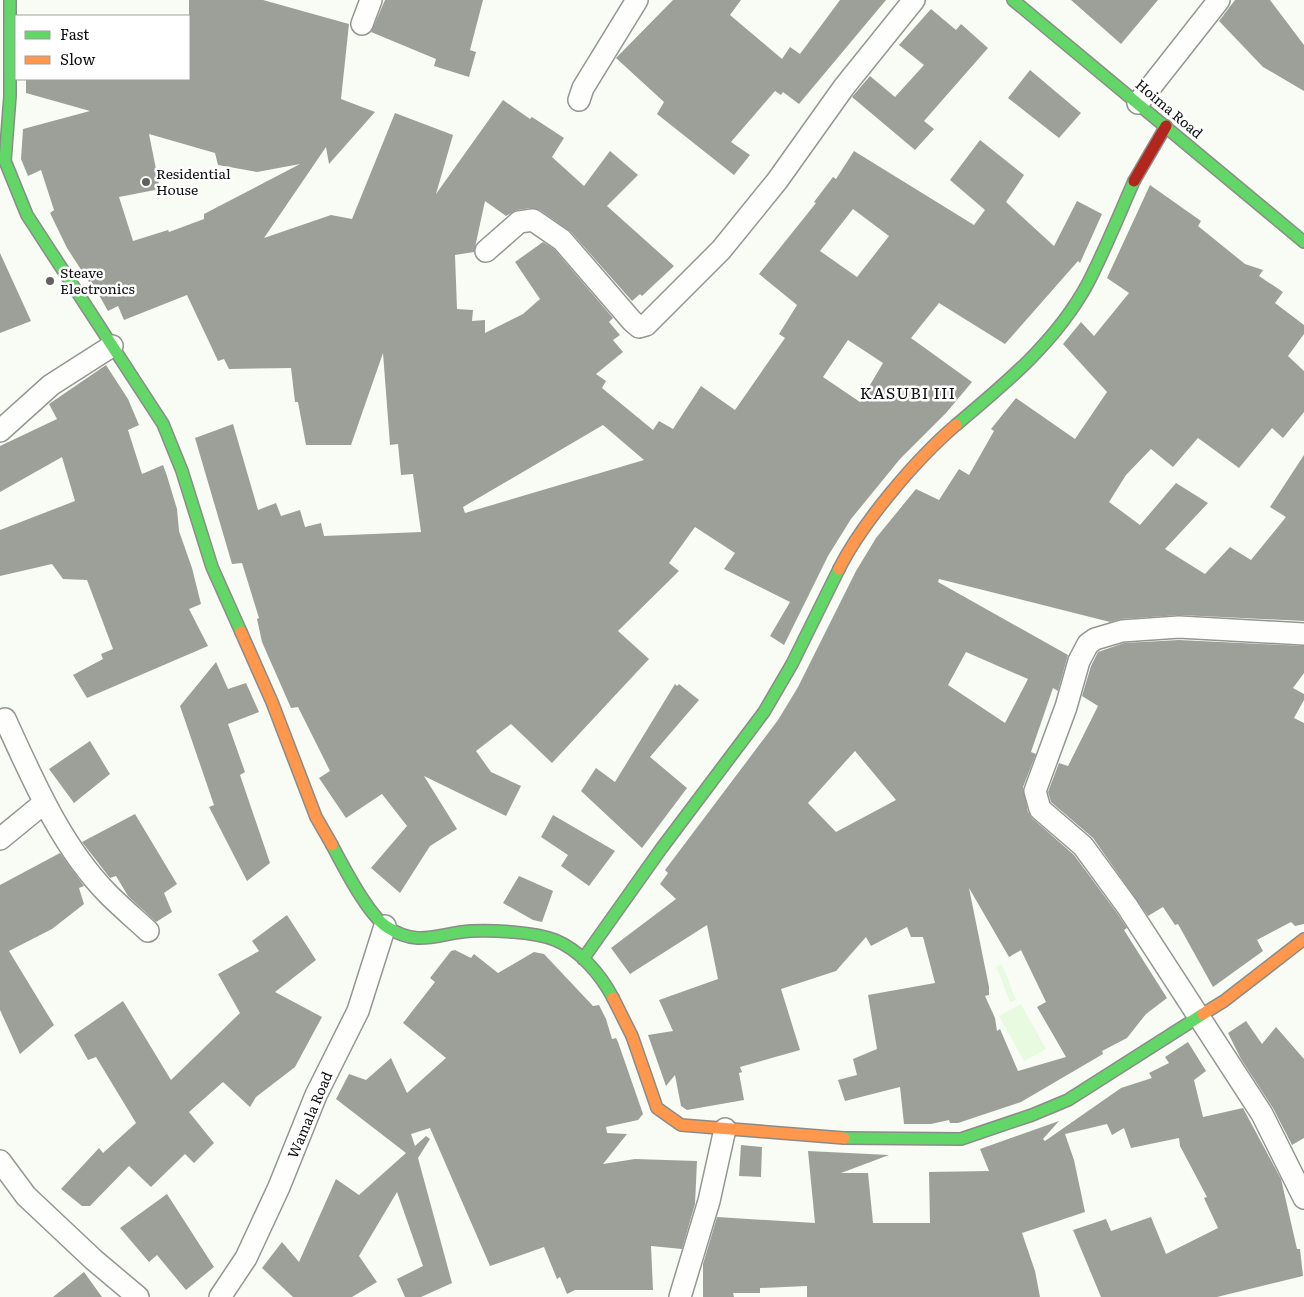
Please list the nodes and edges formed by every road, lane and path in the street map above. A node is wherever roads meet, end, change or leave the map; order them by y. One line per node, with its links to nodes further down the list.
1 (10, 0): 13 (street)
2 (371, 0): 7 (street)
3 (637, 0): 8 (street)
4 (914, 0): 12 (street)
5 (1013, 0): 9 (street, Hoima Road)
6 (1219, 0): 9 (street)
7 (362, 24)
8 (579, 100)
9 (1138, 102): 10 (street, Hoima Road)
10 (1166, 126): 11 (street, Hoima Road); 22 (street)
11 (1304, 242)
12 (486, 251)
13 (112, 346): 14 (street); 19 (street)
14 (0, 431)
15 (1304, 634): 23 (street)
16 (5, 719): 17 (street)
17 (44, 803): 18 (street); 20 (street)
18 (0, 839)
19 (385, 926): 22 (street); 28 (street, Wamala Road)
20 (148, 931)
21 (1304, 939): 23 (street)
22 (583, 959): 24 (street)
23 (1200, 1016): 24 (street); 26 (street)
24 (725, 1129): 29 (street)
25 (0, 1161): 27 (street)
26 (1304, 1198)
27 (138, 1297)
28 (220, 1297)
29 (680, 1297)

